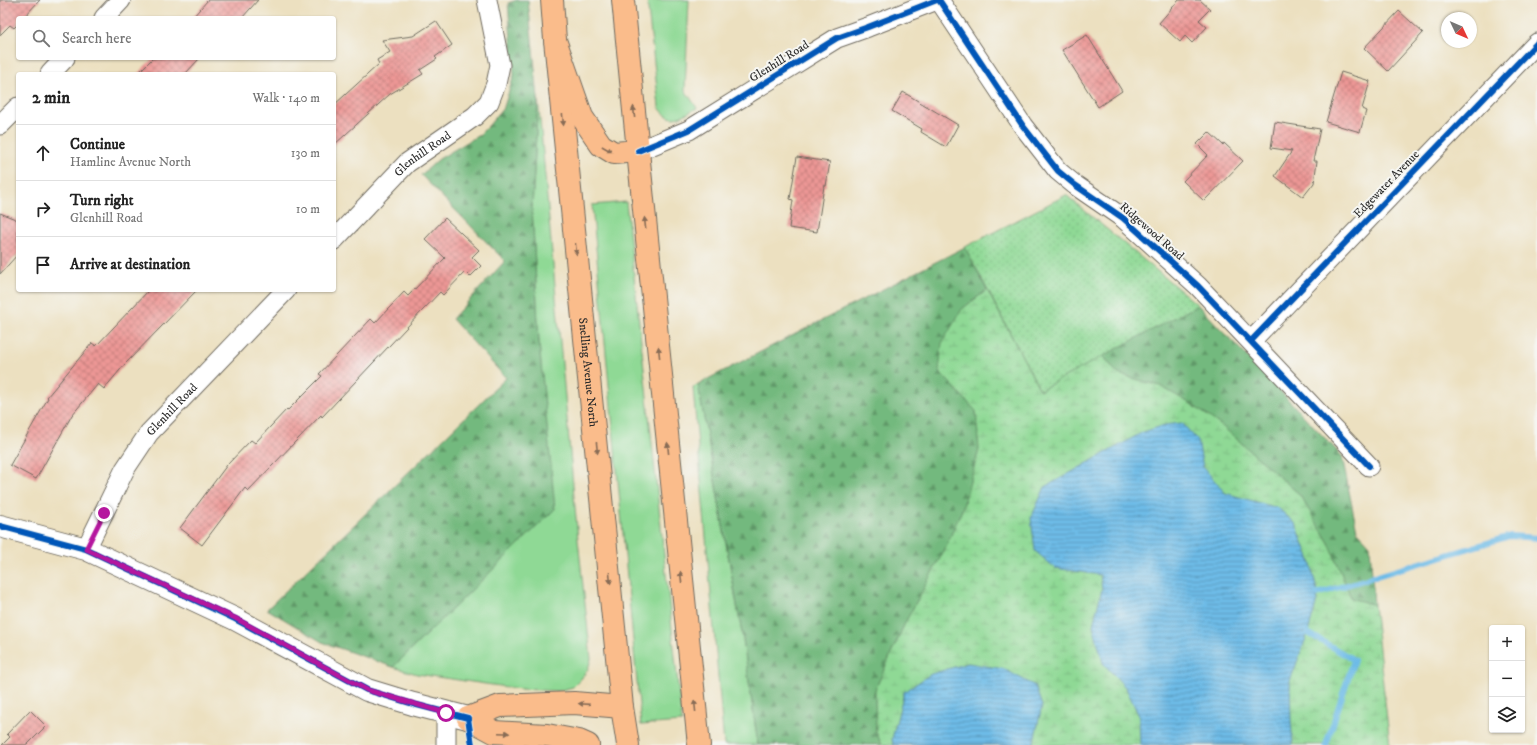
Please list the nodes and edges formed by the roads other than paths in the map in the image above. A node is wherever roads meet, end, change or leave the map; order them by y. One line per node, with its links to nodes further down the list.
1 (121, 0): 6 (street)
2 (487, 0): 14 (street, Glenhill Road)
3 (552, 0): 7 (highway, Snelling Avenue North)
4 (623, 0): 13 (highway, one-way to 4)
5 (938, 0): 13 (street, Glenhill Road); 16 (street, Ridgewood Road)
6 (106, 16)
7 (555, 40): 13 (highway, one-way to 13); 20 (highway, Snelling Avenue North, one-way to 20)
8 (1537, 42): 16 (street, Edgewater Avenue)
9 (63, 60): 10 (street)
10 (52, 72)
11 (16, 109): 12 (street)
12 (0, 125)
13 (638, 151): 26 (highway, one-way to 13)
14 (336, 238)
15 (284, 292): 19 (street, Glenhill Road)
16 (1250, 340): 17 (street, Ridgewood Road)
17 (1369, 466)
18 (0, 526): 19 (street)
19 (86, 549): 21 (street)
20 (622, 707): 22 (highway, one-way to 22); 25 (highway, Snelling Avenue North)
21 (446, 713): 22 (street); 23 (street)
22 (468, 718): 24 (highway, one-way to 24)
23 (446, 745)
24 (588, 745)
25 (628, 745)
26 (698, 745)

